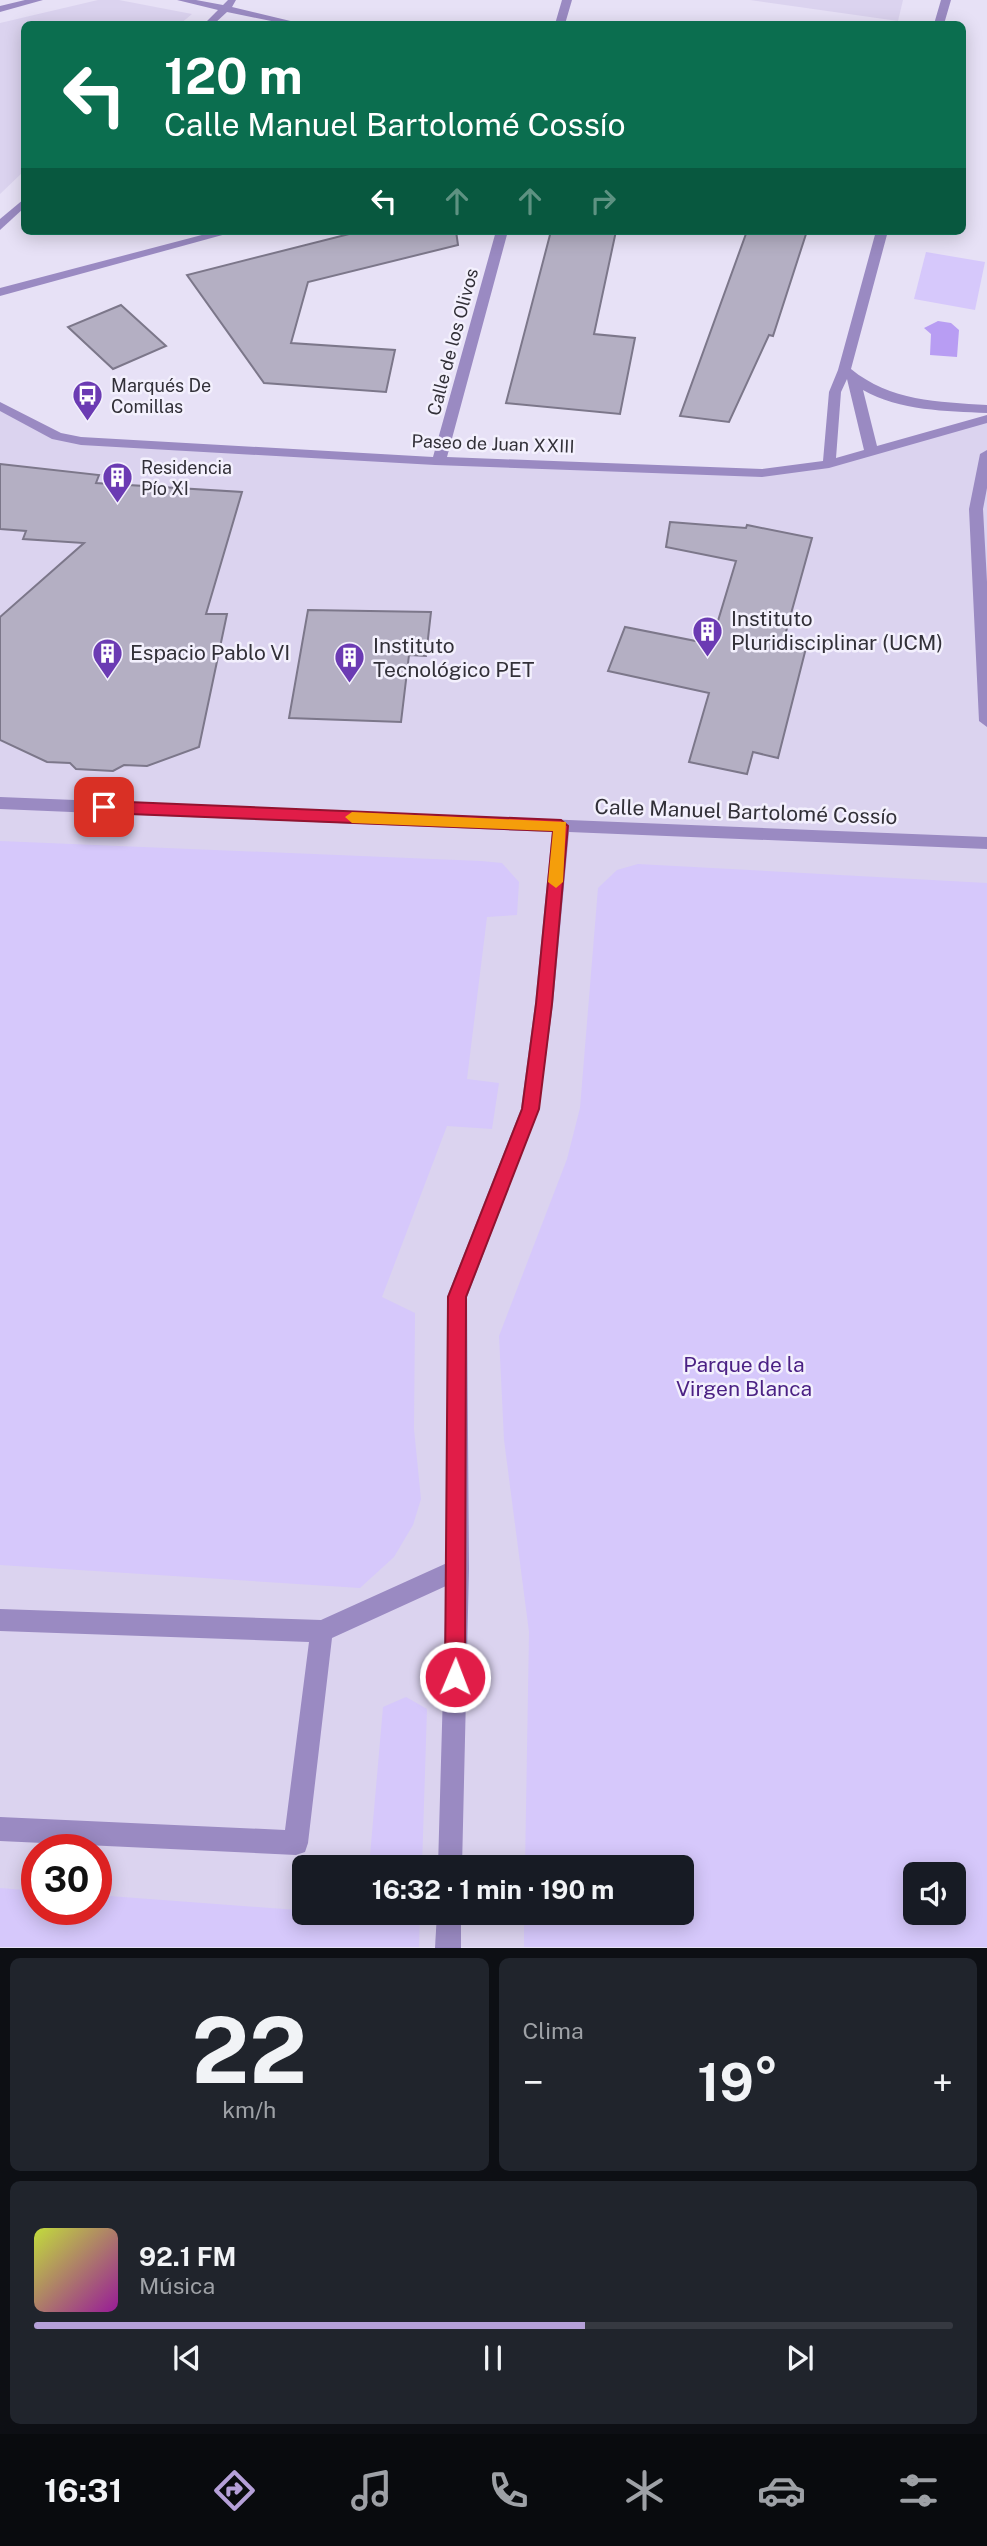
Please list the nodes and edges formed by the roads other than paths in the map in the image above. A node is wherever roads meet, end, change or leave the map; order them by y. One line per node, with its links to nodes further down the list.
1 (38, 0): 7 (street)
2 (182, 0): 6 (street)
3 (235, 0): 6 (street)
4 (566, 0): 10 (street)
5 (946, 0): 11 (street)
6 (226, 8): 8 (street); 9 (street)
7 (0, 9)
8 (212, 21)
9 (284, 21)
10 (560, 21)
11 (941, 21)
12 (21, 205): 13 (street)
13 (0, 226)
14 (216, 235): 17 (street)
15 (501, 235): 24 (street, Calle de los Olivos)
16 (881, 235): 18 (street)
17 (0, 292)
18 (849, 375): 20 (street); 22 (street); 25 (street)
19 (0, 406): 24 (street, Paseo de Juan XXIII)
20 (987, 409)
21 (987, 419): 22 (street, Paseo de Juan XXIII)
22 (872, 453): 25 (street, Paseo de Juan XXIII)
23 (987, 454): 26 (street)
24 (439, 461): 25 (street, Paseo de Juan XXIII)
25 (829, 464)
26 (987, 721)
27 (0, 803): 28 (street, Calle Manuel Bartolomé Cossío)
28 (561, 826): 29 (street, Calle Manuel Bartolomé Cossío); 30 (street)
29 (987, 843)
30 (458, 1569): 32 (street); 34 (street)
31 (0, 1620): 32 (street)
32 (322, 1631): 33 (street)
33 (0, 1829)
34 (450, 1855)
35 (449, 1925): 36 (street)
36 (448, 1948)

